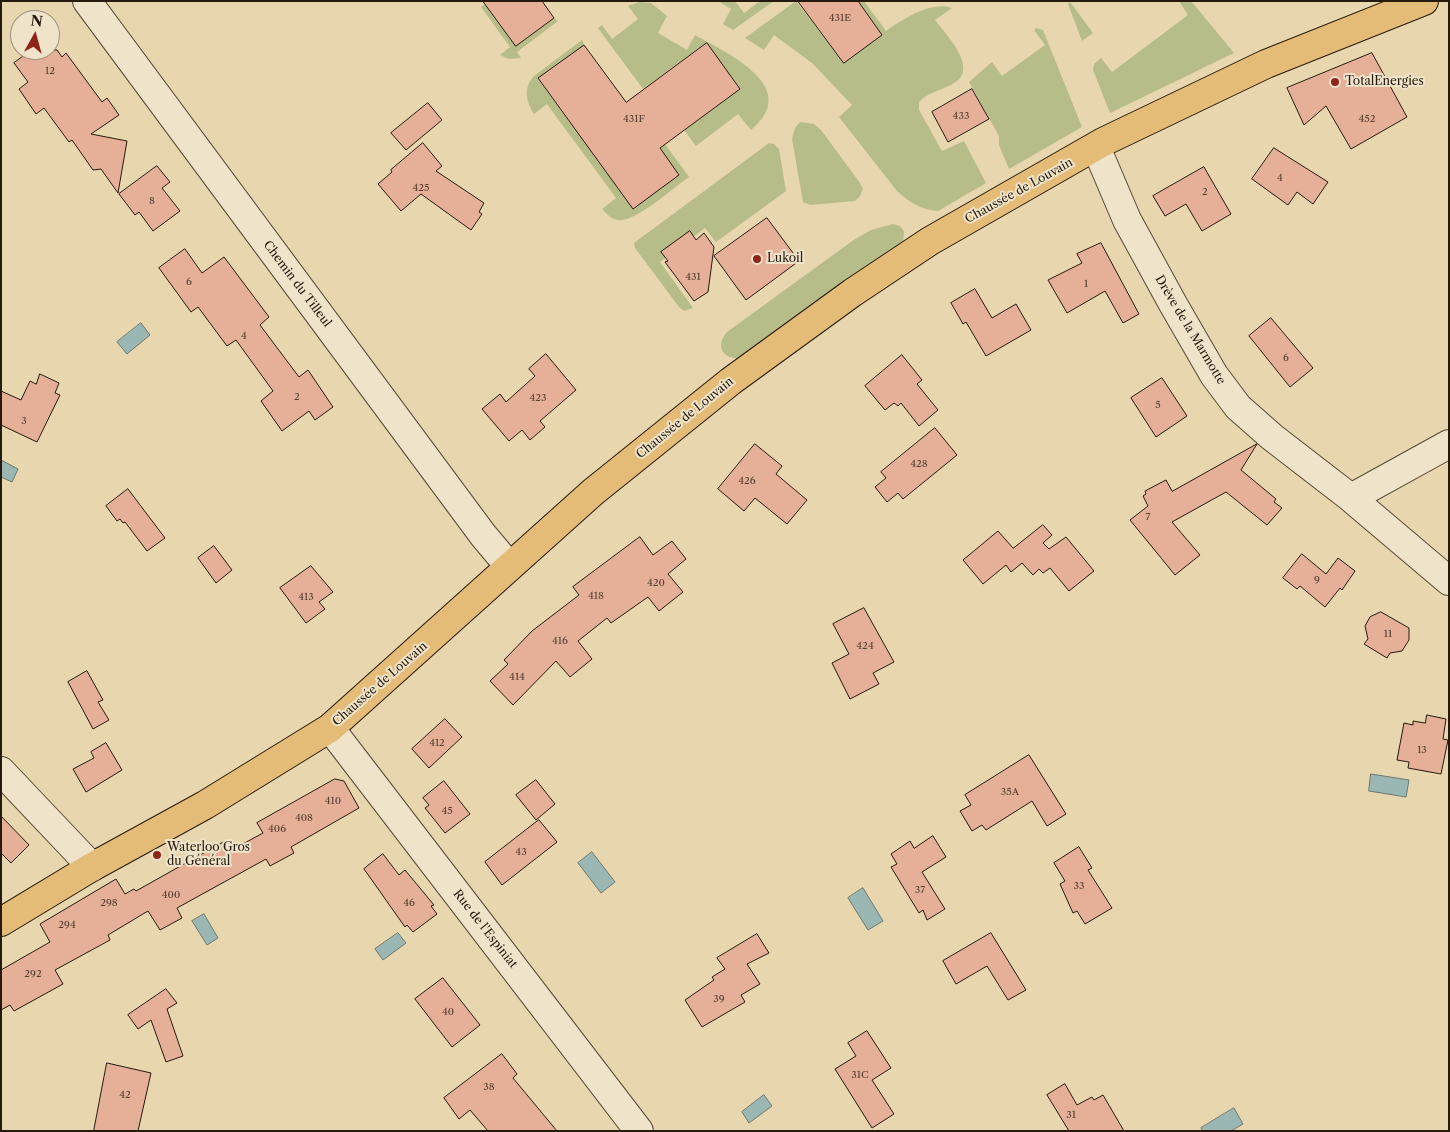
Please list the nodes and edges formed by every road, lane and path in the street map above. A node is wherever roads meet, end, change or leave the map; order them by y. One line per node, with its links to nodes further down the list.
1 (87, 1): 6 (street, Chemin du Tilleul)
2 (1424, 1): 3 (main road, Chaussée de Louvain)
3 (1096, 147): 5 (street, Drève de la Marmotte); 6 (main road, Chaussée de Louvain)
4 (1449, 444): 5 (street)
5 (1351, 498): 7 (street, Drève de la Marmotte)
6 (509, 566): 8 (main road, Chaussée de Louvain)
7 (1449, 581)
8 (330, 728): 10 (main road, Chaussée de Louvain); 12 (street, Rue de l'Espiniat)
9 (1, 771): 10 (street)
10 (92, 867): 11 (main road, Chaussée de Louvain)
11 (1, 922)
12 (639, 1131)

